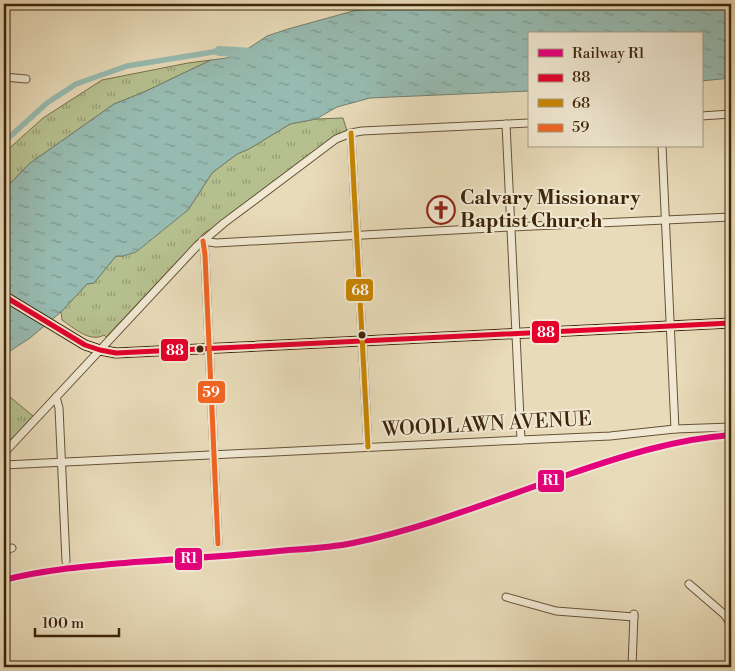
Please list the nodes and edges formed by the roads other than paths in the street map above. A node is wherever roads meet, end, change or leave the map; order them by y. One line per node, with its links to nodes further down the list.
1 (4, 77): 2 (street)
2 (26, 79)
3 (731, 114): 4 (street)
4 (702, 116)
5 (506, 124): 6 (street); 7 (street); 11 (street)
6 (528, 124)
7 (351, 133): 12 (street); 13 (street)
8 (662, 148): 10 (street)
9 (731, 217): 10 (street)
10 (665, 220): 11 (street); 16 (street)
11 (511, 227): 12 (street); 17 (street)
12 (357, 235): 13 (street); 18 (street)
13 (203, 241): 19 (street); 20 (street)
14 (4, 296): 20 (main road)
15 (731, 324): 16 (main road)
16 (670, 326): 17 (main road); 23 (street)
17 (516, 334): 18 (main road); 24 (street)
18 (362, 341): 19 (main road); 25 (street)
19 (210, 349): 20 (main road); 27 (street)
20 (100, 350): 21 (street)
21 (56, 397): 26 (street); 28 (street)
22 (731, 427): 23 (street, WOODLAWN AVENUE)
23 (675, 429): 24 (street, WOODLAWN AVENUE)
24 (521, 440): 25 (street, WOODLAWN AVENUE)
25 (368, 447): 27 (street, WOODLAWN AVENUE)
26 (4, 453)
27 (215, 454): 28 (street, WOODLAWN AVENUE); 30 (street)
28 (61, 462): 29 (street, WOODLAWN AVENUE); 33 (street)
29 (4, 464)
30 (218, 544)
31 (12, 548): 32 (street)
32 (4, 550)
33 (66, 561)
34 (689, 584): 37 (street)
35 (506, 597): 39 (street)
36 (731, 610): 37 (street)
37 (725, 615): 38 (street)
38 (731, 626)
39 (632, 667)

